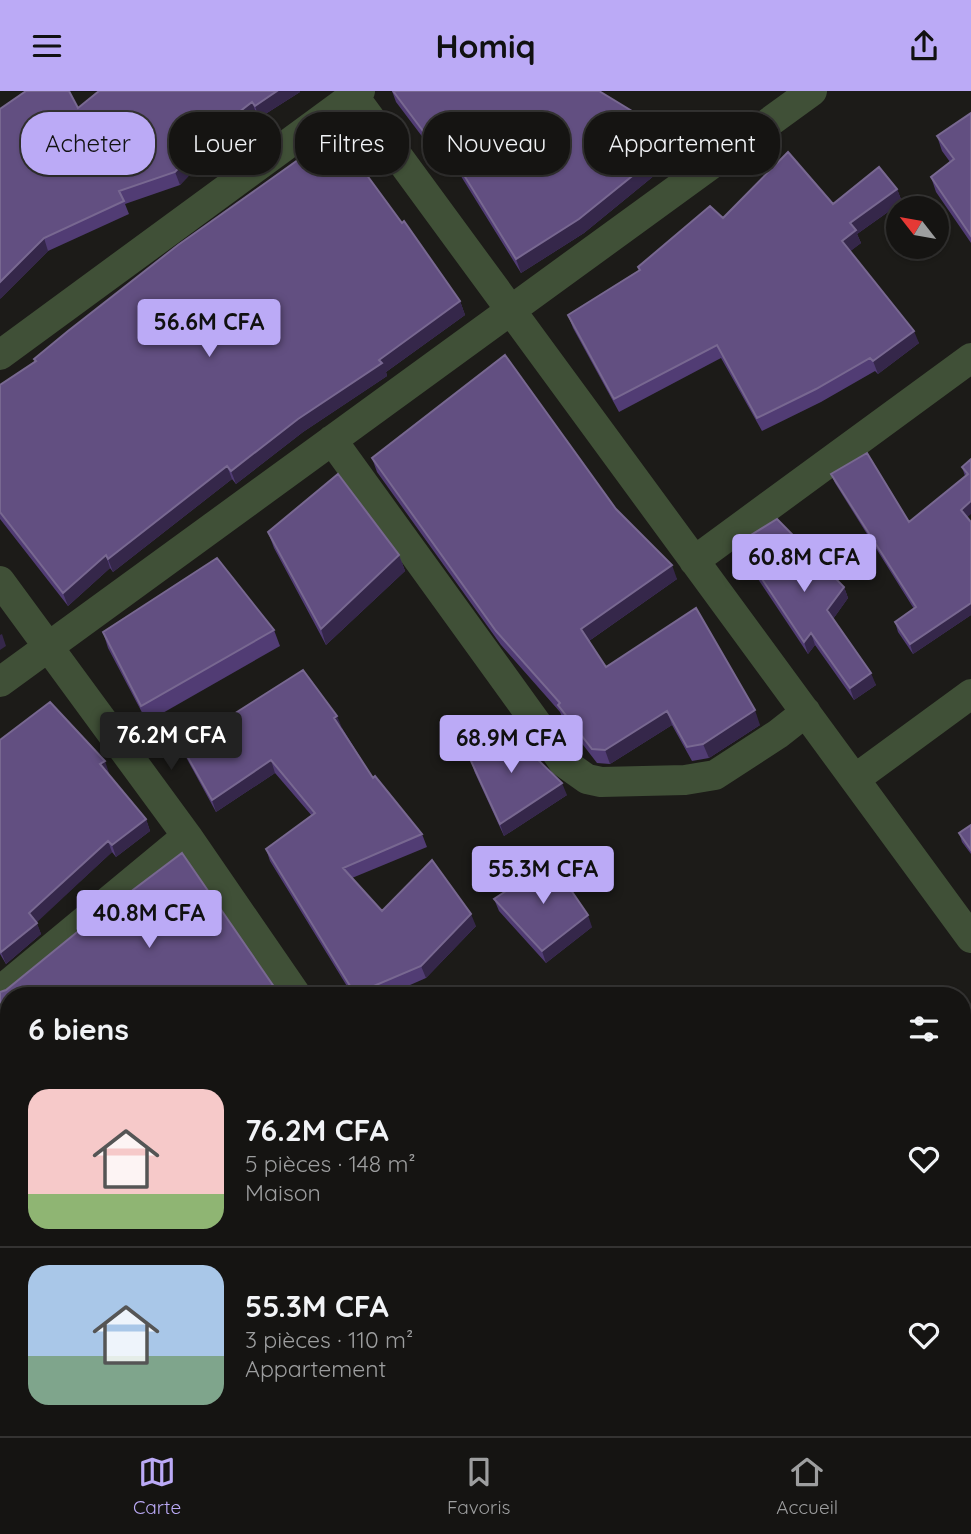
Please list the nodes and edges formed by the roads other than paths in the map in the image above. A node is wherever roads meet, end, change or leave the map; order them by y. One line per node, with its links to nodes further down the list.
1 (812, 91): 3 (street)
2 (354, 93): 3 (street); 4 (street)
3 (510, 310): 6 (street); 7 (street)
4 (0, 355)
5 (971, 358): 7 (street)
6 (332, 440): 9 (street); 12 (street)
7 (694, 561): 12 (street)
8 (0, 581): 9 (street)
9 (48, 647): 10 (street); 14 (street)
10 (0, 682)
11 (971, 694): 13 (street)
12 (806, 712): 13 (street)
13 (855, 779): 15 (street)
14 (187, 836): 16 (street); 17 (street)
15 (971, 938)
16 (2, 987)
17 (291, 987)

